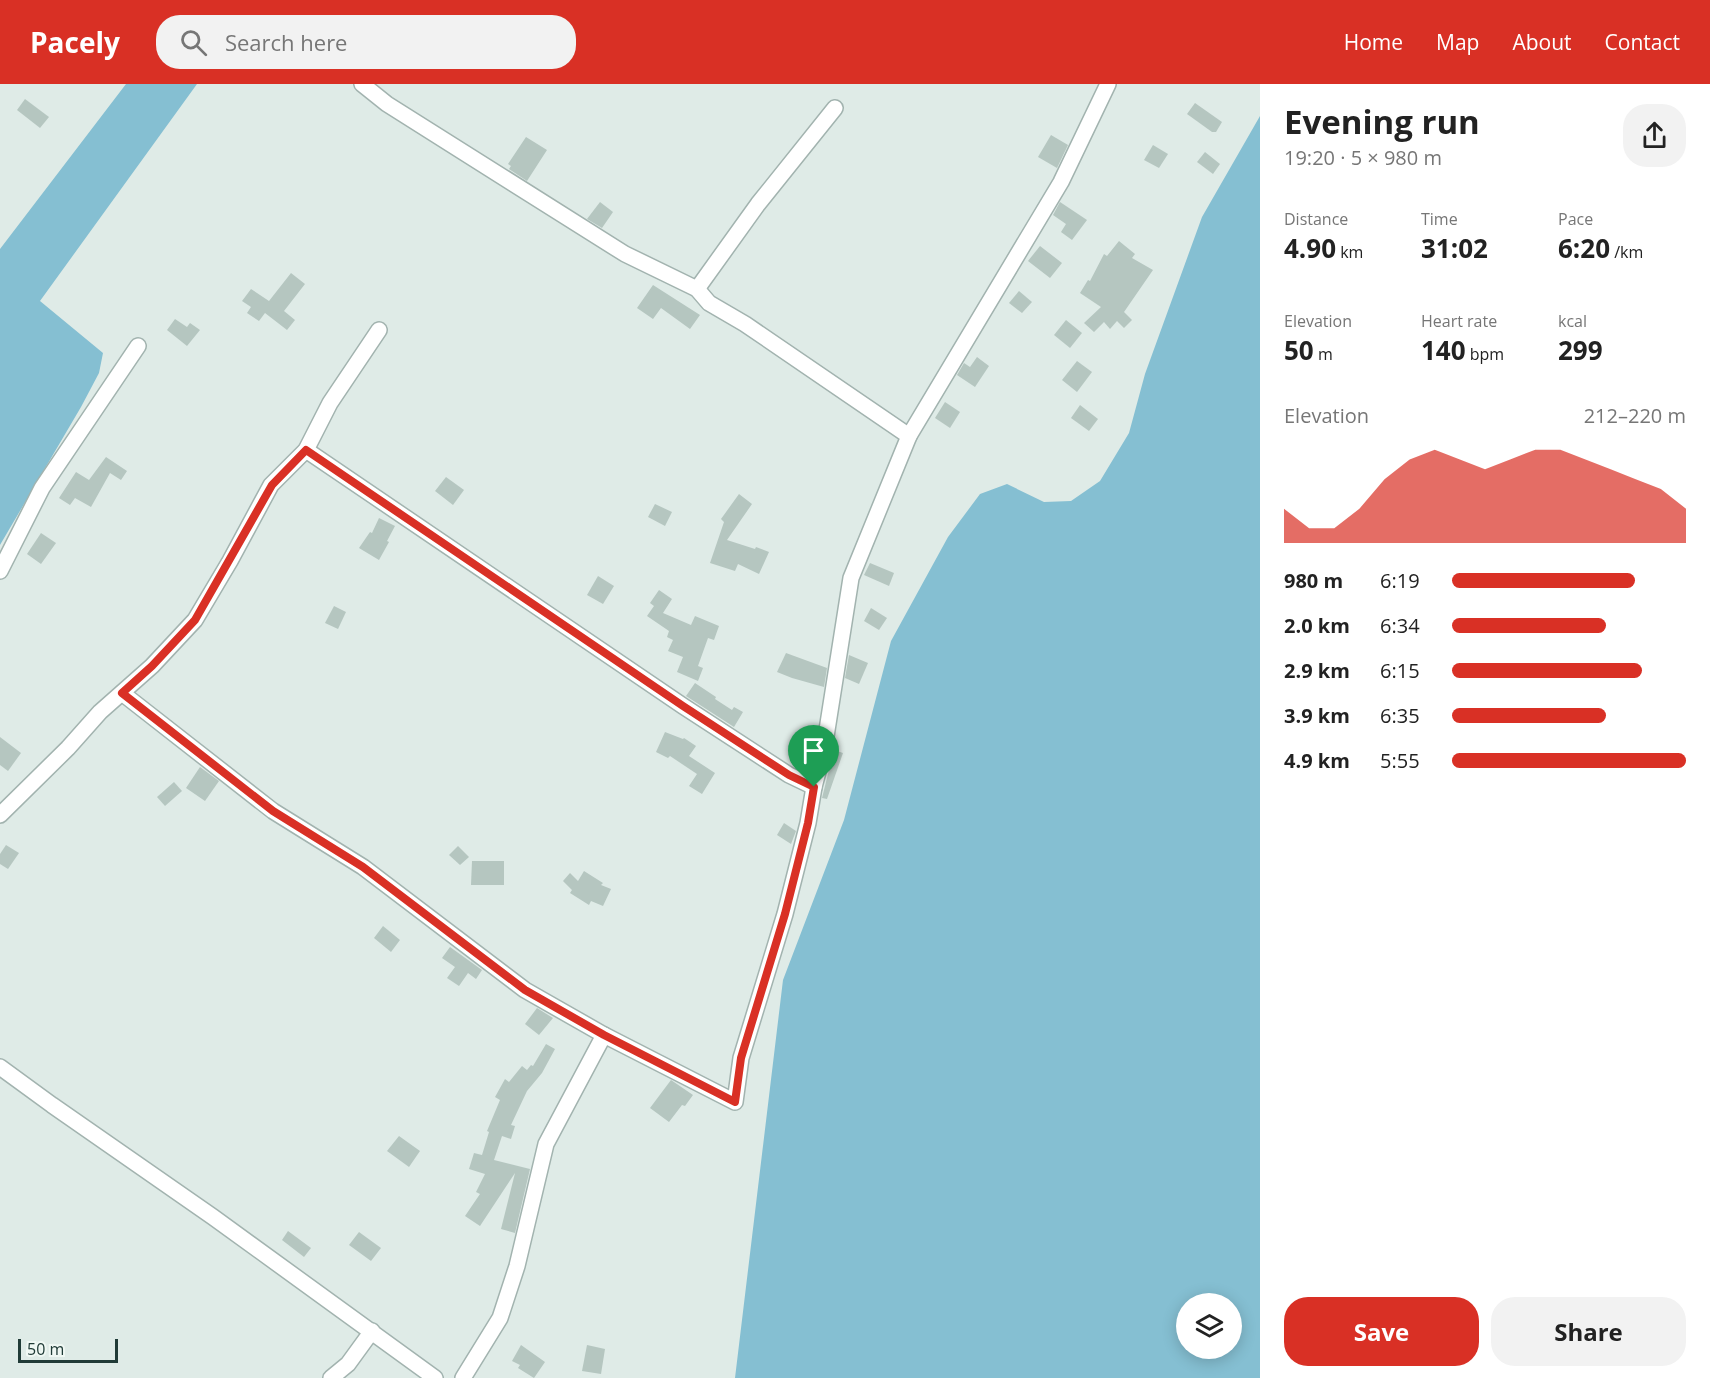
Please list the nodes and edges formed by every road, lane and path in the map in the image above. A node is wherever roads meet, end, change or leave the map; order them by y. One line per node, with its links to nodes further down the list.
1 (362, 84): 4 (street)
2 (1108, 84): 7 (street)
3 (835, 108): 4 (street)
4 (697, 289): 7 (street)
5 (379, 330): 8 (street)
6 (138, 346): 9 (street)
7 (909, 436): 11 (street)
8 (306, 450): 10 (street); 11 (street)
9 (0, 571)
10 (122, 693): 12 (street); 13 (street)
11 (814, 787): 13 (street)
12 (0, 815)
13 (604, 1035): 18 (street)
14 (0, 1067): 15 (street)
15 (372, 1331): 16 (street); 17 (street)
16 (331, 1378)
17 (435, 1378)
18 (463, 1378)

